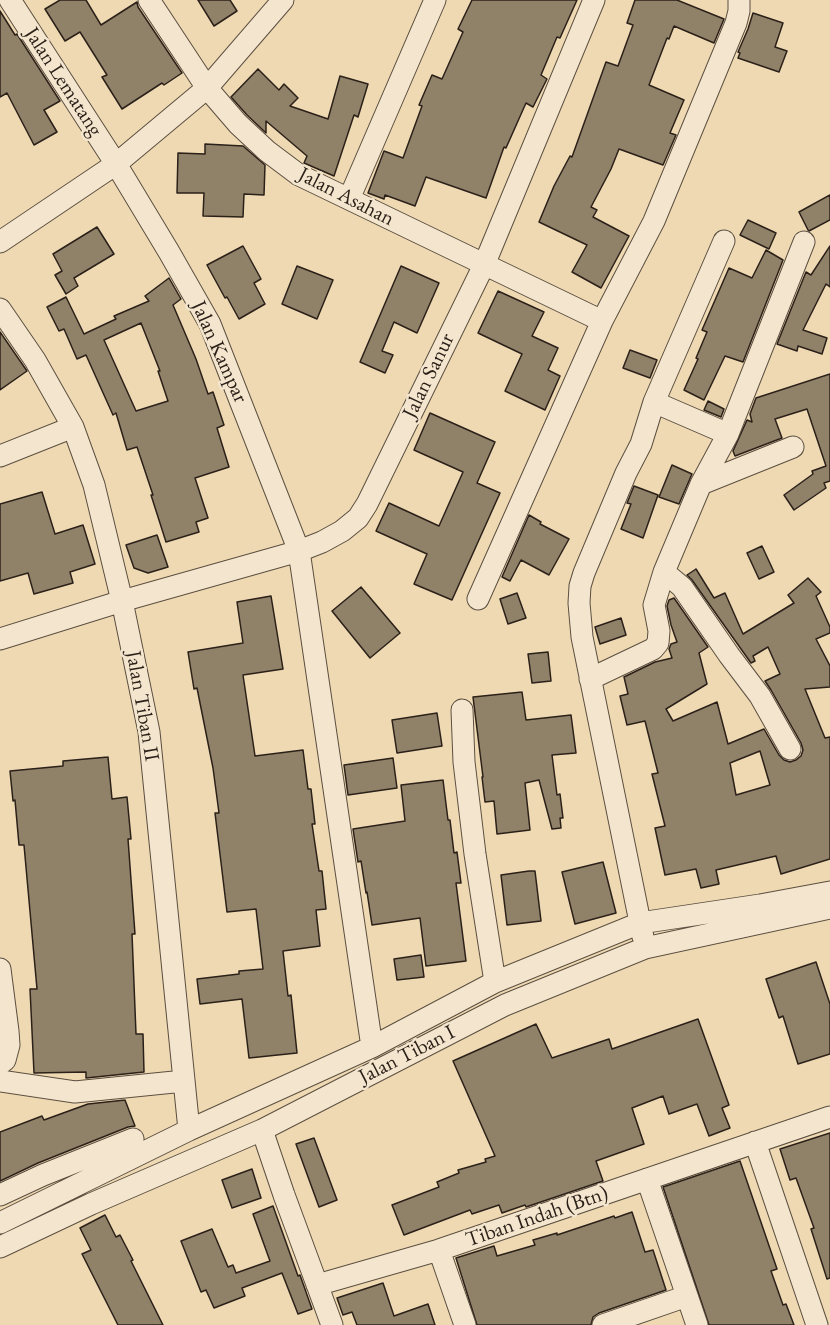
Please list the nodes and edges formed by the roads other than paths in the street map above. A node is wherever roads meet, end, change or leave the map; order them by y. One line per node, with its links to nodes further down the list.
1 (10, 0): 8 (street, Jalan Lematang)
2 (149, 0): 7 (street, Jalan Asahan)
3 (283, 0): 7 (street)
4 (435, 0): 9 (street)
5 (594, 0): 13 (street, Jalan Sanur)
6 (739, 0): 15 (street)
7 (207, 88): 8 (street); 9 (street, Jalan Asahan)
8 (116, 164): 11 (street); 22 (street, Jalan Kampar)
9 (349, 199): 13 (street, Jalan Asahan)
10 (724, 241): 16 (street)
11 (0, 242)
12 (804, 242): 18 (street)
13 (484, 265): 15 (street, Jalan Asahan); 22 (street, Jalan Sanur)
14 (0, 309): 17 (street, Jalan Tiban II)
15 (602, 321): 24 (street)
16 (654, 402): 18 (street); 27 (street)
17 (73, 427): 20 (street); 25 (street, Jalan Tiban II)
18 (728, 434): 21 (street)
19 (793, 447): 21 (street)
20 (0, 456)
21 (701, 484): 23 (street)
22 (299, 551): 25 (street, Jalan Sanur); 36 (street, Jalan Kampar)
23 (664, 572): 27 (street); 29 (street)
24 (478, 599)
25 (122, 601): 26 (street, Jalan Sanur); 39 (street, Jalan Tiban II)
26 (0, 639)
27 (590, 679): 32 (street)
28 (462, 710): 35 (street)
29 (790, 749)
30 (830, 892): 32 (street, Jalan Tiban I)
31 (830, 908): 33 (street, Jalan Tiban I)
32 (640, 923): 33 (street); 35 (street, Jalan Tiban I)
33 (645, 948): 42 (street, Jalan Tiban I)
34 (0, 969): 37 (street)
35 (495, 982): 36 (street, Jalan Tiban I)
36 (372, 1047): 41 (street, Jalan Tiban I)
37 (0, 1064)
38 (0, 1081): 39 (street)
39 (184, 1081): 41 (street, Jalan Tiban II)
40 (830, 1117): 44 (street, Tiban Indah (Btn))
41 (189, 1130): 47 (street, Jalan Tiban I)
42 (262, 1130): 48 (street, Jalan Tiban I); 50 (street)
43 (133, 1140): 46 (street)
44 (755, 1142): 45 (street, Tiban Indah (Btn)); 56 (street)
45 (647, 1179): 49 (street, Tiban Indah (Btn)); 51 (street)
46 (0, 1195)
47 (0, 1223)
48 (0, 1246)
49 (439, 1250): 50 (street, Tiban Indah (Btn)); 53 (street)
50 (317, 1285): 52 (street)
51 (687, 1296): 54 (street); 55 (street)
52 (332, 1325)
53 (465, 1325)
54 (603, 1325)
55 (698, 1325)
56 (817, 1325)

